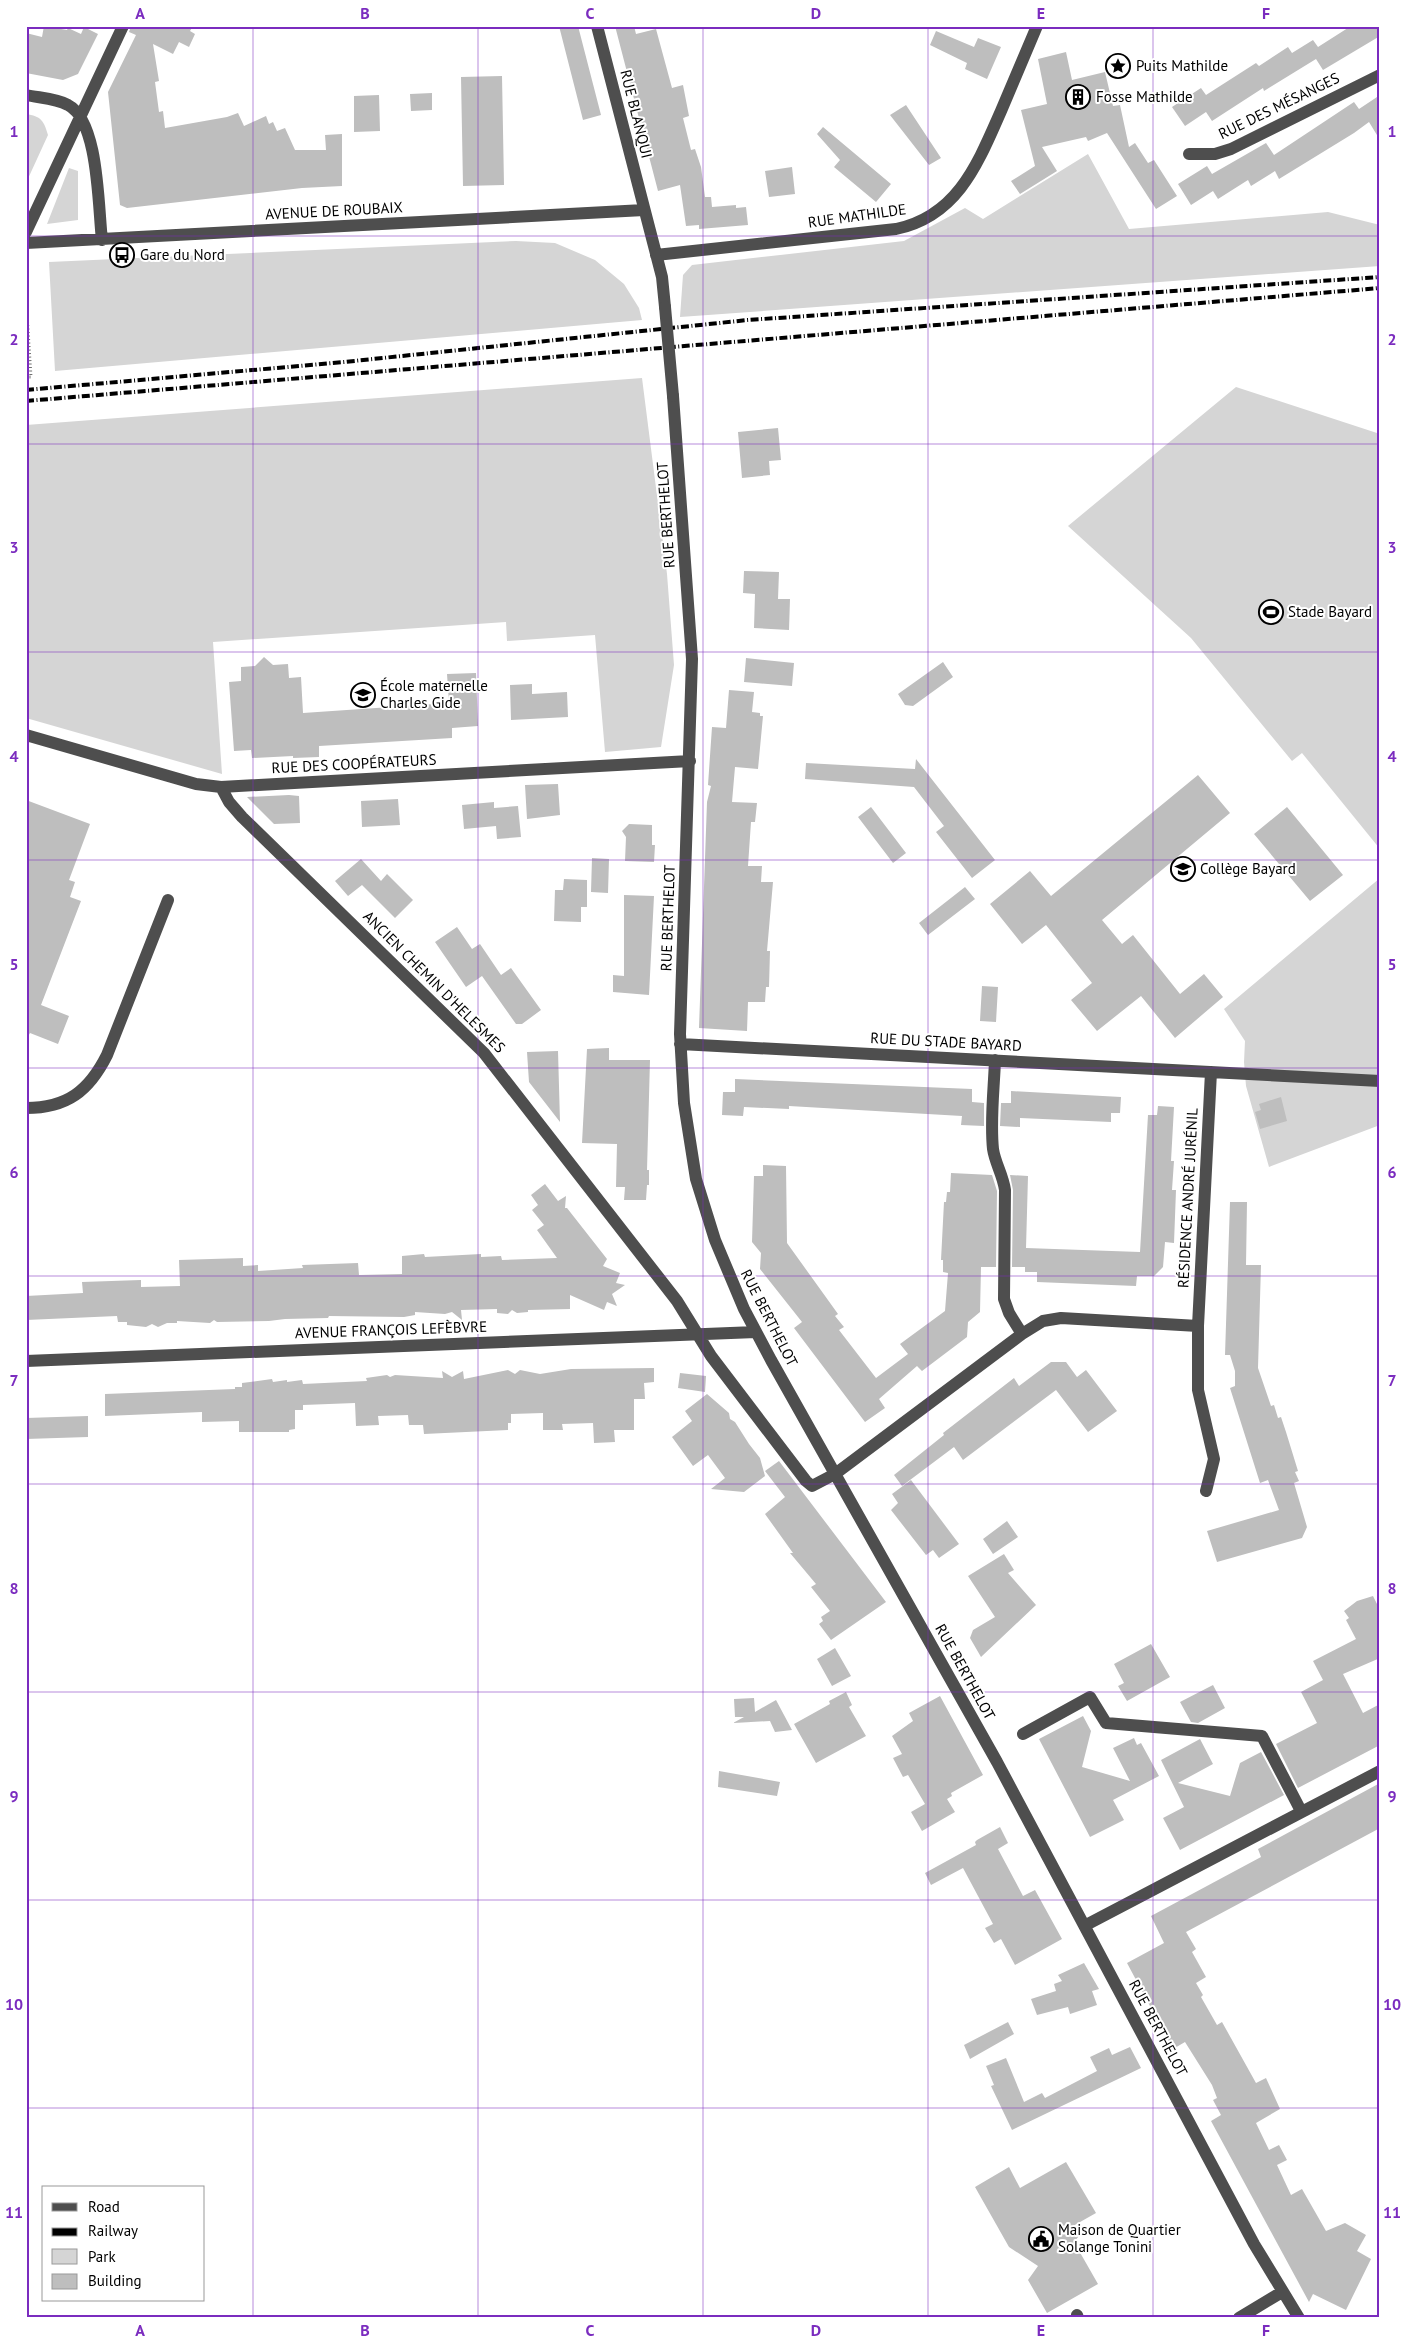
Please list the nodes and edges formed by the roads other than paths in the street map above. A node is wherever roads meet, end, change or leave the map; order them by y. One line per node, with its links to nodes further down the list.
1 (123, 26): 6 (street)
2 (597, 26): 8 (street, RUE BLANQUI)
3 (1037, 26): 12 (street, RUE MATHILDE)
4 (1380, 75): 7 (street, RUE DES MÉSANGES)
5 (26, 95): 6 (street)
6 (80, 114): 9 (street); 10 (street)
7 (1189, 154)
8 (644, 210): 10 (street, AVENUE DE ROUBAIX); 12 (street, RUE BERTHELOT)
9 (26, 232)
10 (102, 240): 11 (street, AVENUE DE ROUBAIX)
11 (26, 242)
12 (656, 255): 14 (street, RUE BERTHELOT, bridge)
13 (26, 735): 15 (street, RUE DES COOPÉRATEURS)
14 (690, 761): 15 (street, RUE DES COOPÉRATEURS); 17 (street, RUE BERTHELOT)
15 (221, 787): 25 (street, ANCIEN CHEMIN D'HELESMES)
16 (168, 900): 21 (street)
17 (680, 1044): 18 (street, RUE DU STADE BAYARD); 23 (street, RUE BERTHELOT)
18 (995, 1060): 19 (street, RUE DU STADE BAYARD); 24 (street)
19 (1211, 1072): 20 (street, RUE DU STADE BAYARD); 22 (street, RÉSIDENCE ANDRÉ JURÉNIL)
20 (1380, 1081)
21 (26, 1108)
22 (1198, 1326): 24 (street); 28 (street, RÉSIDENCE ANDRÉ JURÉNIL)
23 (756, 1332): 25 (street, AVENUE FRANÇOIS LEFÈBVRE); 27 (street, RUE BERTHELOT)
24 (1022, 1334): 27 (street)
25 (698, 1335): 26 (street, AVENUE FRANÇOIS LEFÈBVRE); 27 (street, ANCIEN CHEMIN D'HELESMES)
26 (26, 1361)
27 (835, 1474): 32 (street, RUE BERTHELOT)
28 (1206, 1491)
29 (1022, 1734): 31 (street)
30 (1380, 1771): 31 (street)
31 (1301, 1811): 32 (street)
32 (1086, 1925): 33 (street, RUE BERTHELOT)
33 (1282, 2292): 34 (street); 35 (street, RUE BERTHELOT)
34 (1239, 2318)
35 (1299, 2318)

